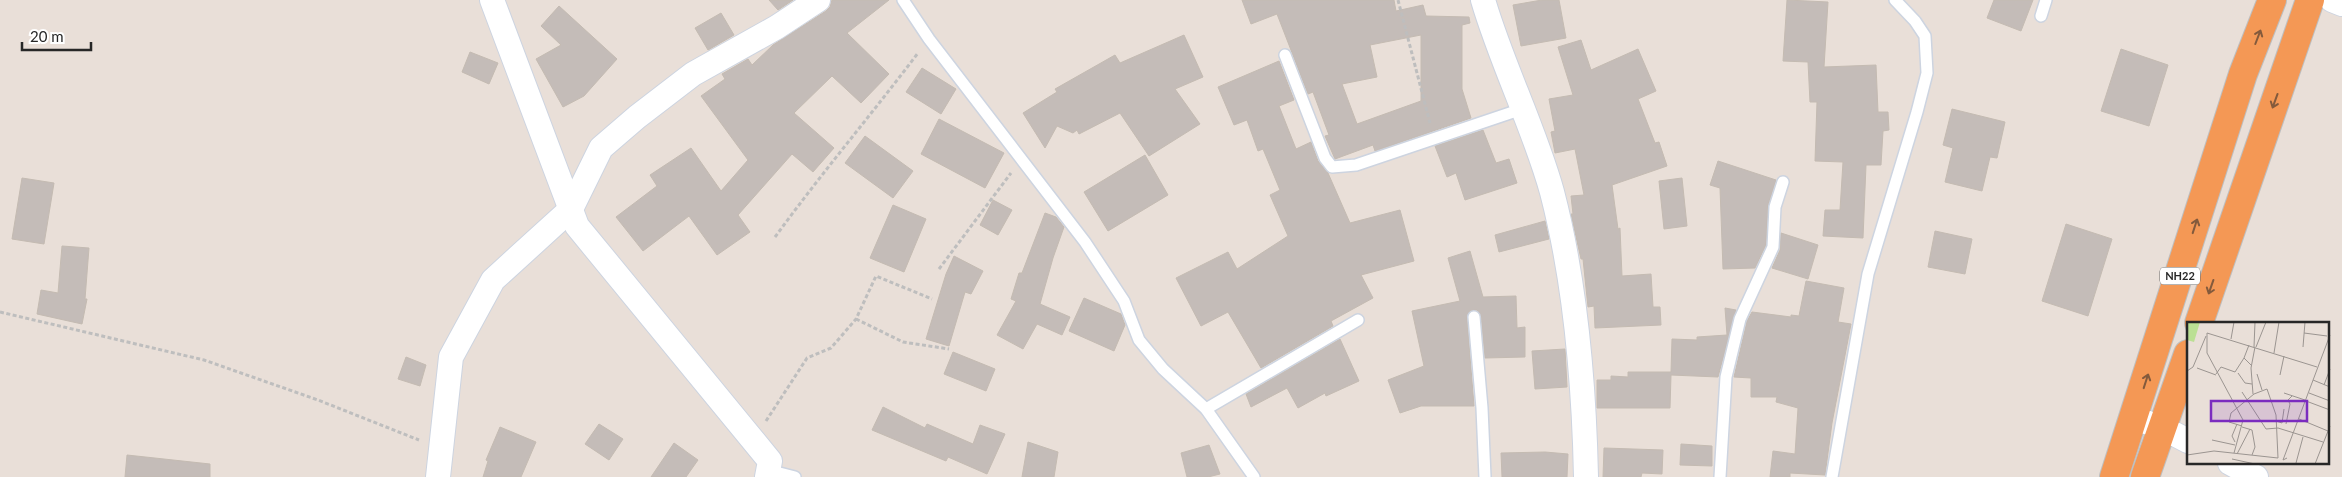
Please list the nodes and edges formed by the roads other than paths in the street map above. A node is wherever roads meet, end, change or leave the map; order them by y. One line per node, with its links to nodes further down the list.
1 (492, 0): 15 (street)
2 (818, 0): 15 (street)
3 (903, 0): 20 (lane)
4 (1484, 0): 13 (street)
5 (1895, 0): 32 (lane)
6 (2046, 0): 11 (lane)
7 (2272, 0): 21 (highway, NH22, one-way to 7)
8 (2310, 0): 18 (highway, NH22, one-way to 18)
9 (2332, 0): 10 (street)
10 (2342, 4)
11 (2041, 16)
12 (1285, 55): 13 (lane)
13 (1522, 109): 30 (street)
14 (1783, 182): 31 (lane)
15 (571, 209): 25 (street); 26 (street)
16 (1474, 318): 29 (lane)
17 (1358, 320): 20 (lane)
18 (2199, 322)
19 (2187, 357): 22 (highway)
20 (1206, 409): 28 (lane)
21 (2134, 418): 22 (street); 33 (highway, NH22)
22 (2163, 428): 23 (street); 34 (highway)
23 (2187, 440)
24 (2232, 464): 35 (street)
25 (767, 473): 27 (lane)
26 (438, 477)
27 (795, 477)
28 (1254, 477)
29 (1485, 477)
30 (1586, 477)
31 (1720, 477)
32 (1832, 477)
33 (2114, 477)
34 (2145, 477)
35 (2256, 477)

